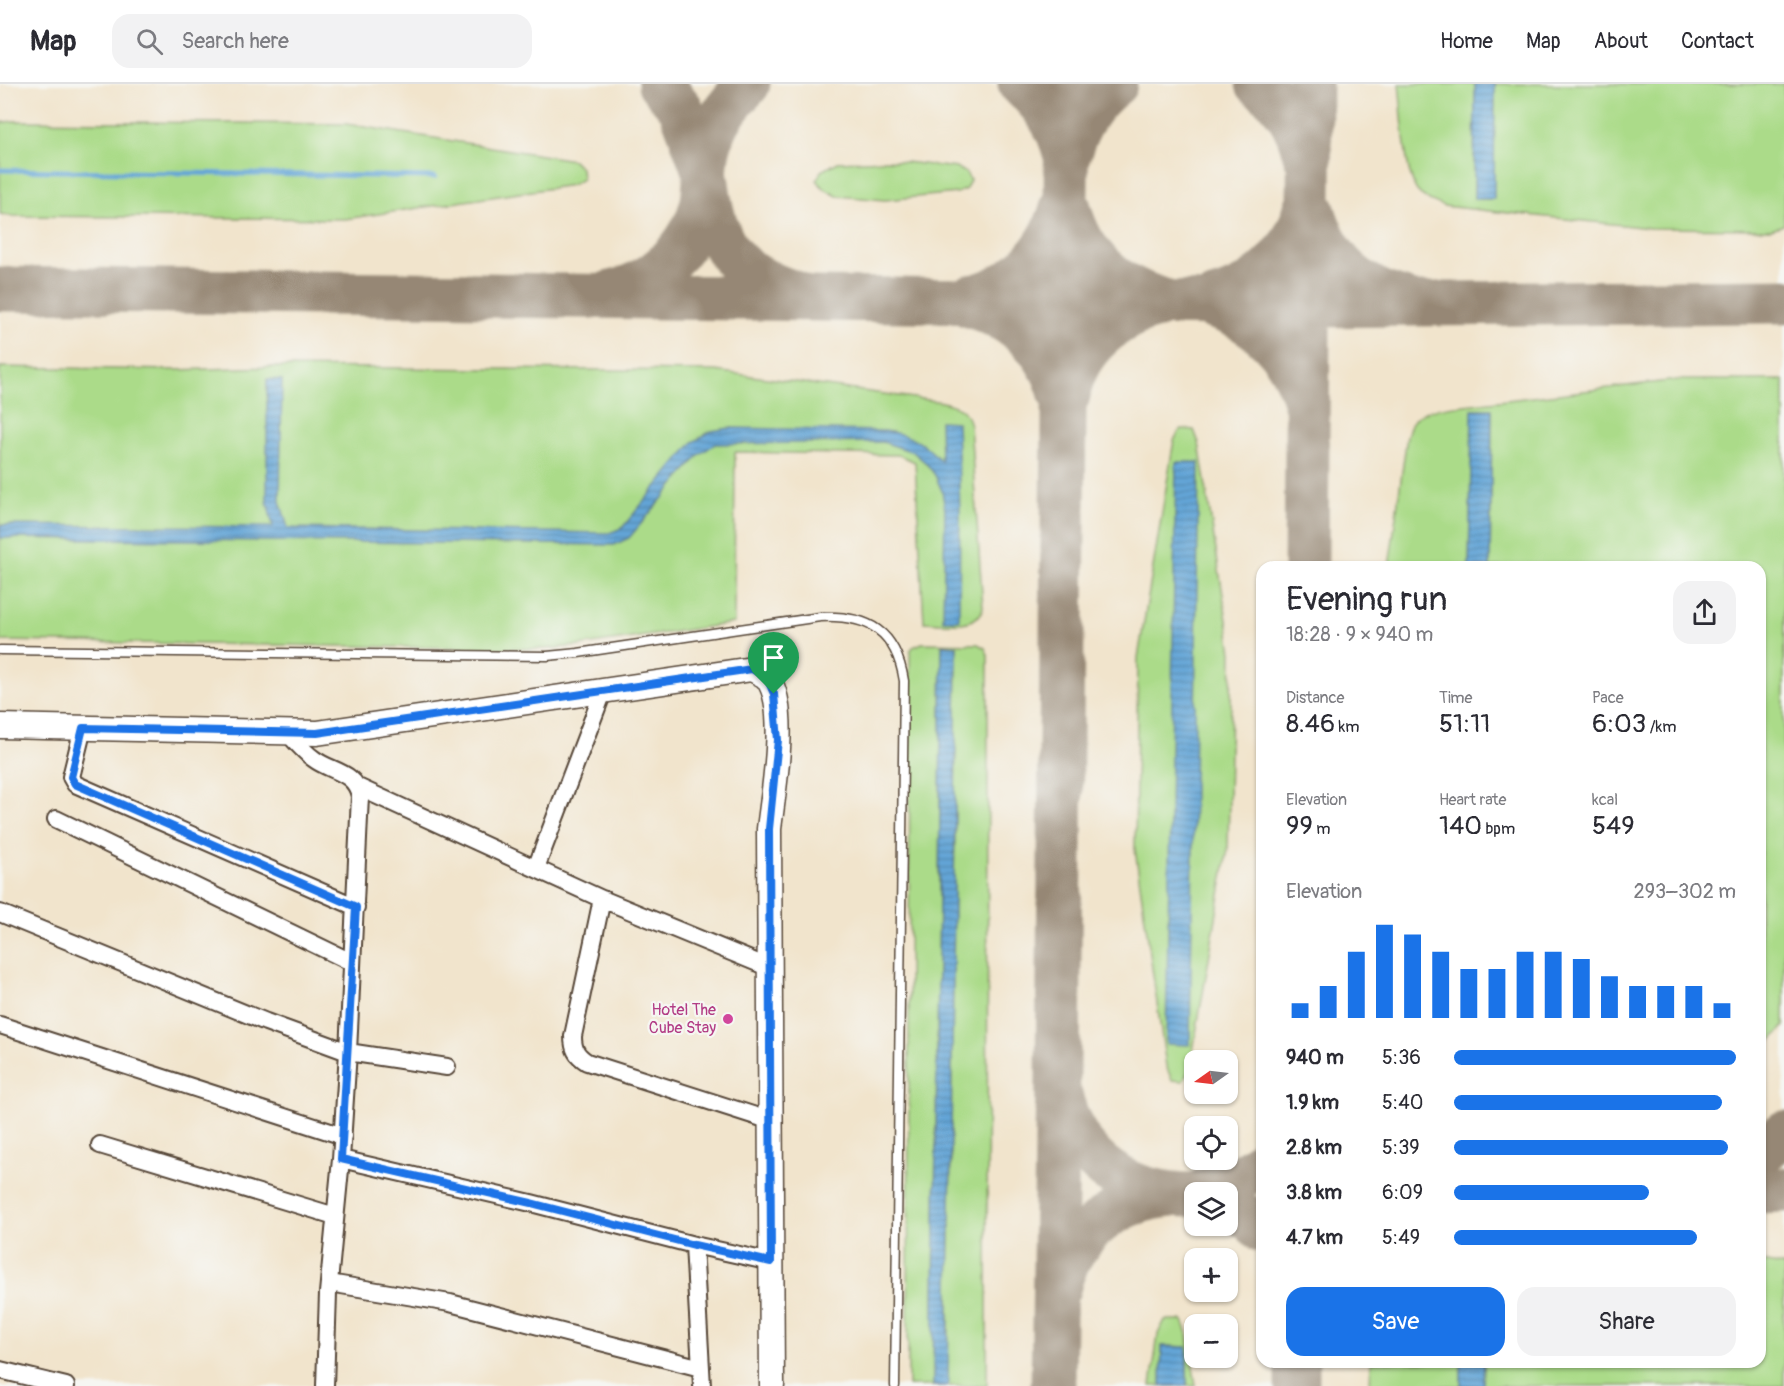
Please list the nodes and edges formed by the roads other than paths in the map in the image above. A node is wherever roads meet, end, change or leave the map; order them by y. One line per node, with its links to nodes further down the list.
1 (0, 650): 32 (lane)
2 (603, 692): 5 (street); 8 (street); 13 (street)
3 (0, 726): 4 (street)
4 (83, 728): 5 (street); 10 (street)
5 (287, 732): 6 (street)
6 (358, 787): 8 (street); 10 (street)
7 (56, 819): 12 (street)
8 (536, 868): 9 (street)
9 (602, 899): 13 (street); 17 (street)
10 (356, 907): 12 (street)
11 (0, 913): 15 (street)
12 (351, 962): 15 (street)
13 (770, 968): 17 (street)
14 (0, 1025): 18 (street)
15 (348, 1052): 16 (street); 18 (street)
16 (447, 1067)
17 (771, 1121): 23 (street)
18 (343, 1136): 20 (street)
19 (100, 1145): 21 (street)
20 (341, 1159): 21 (street); 22 (street)
21 (335, 1216): 24 (street)
22 (694, 1245): 23 (street); 25 (street)
23 (771, 1262): 31 (street)
24 (329, 1283): 25 (street); 29 (street)
25 (701, 1368): 30 (street)
26 (0, 1370): 27 (street)
27 (15, 1380): 28 (street)
28 (63, 1386)
29 (325, 1386)
30 (702, 1386)
31 (772, 1386)
32 (895, 1386)

